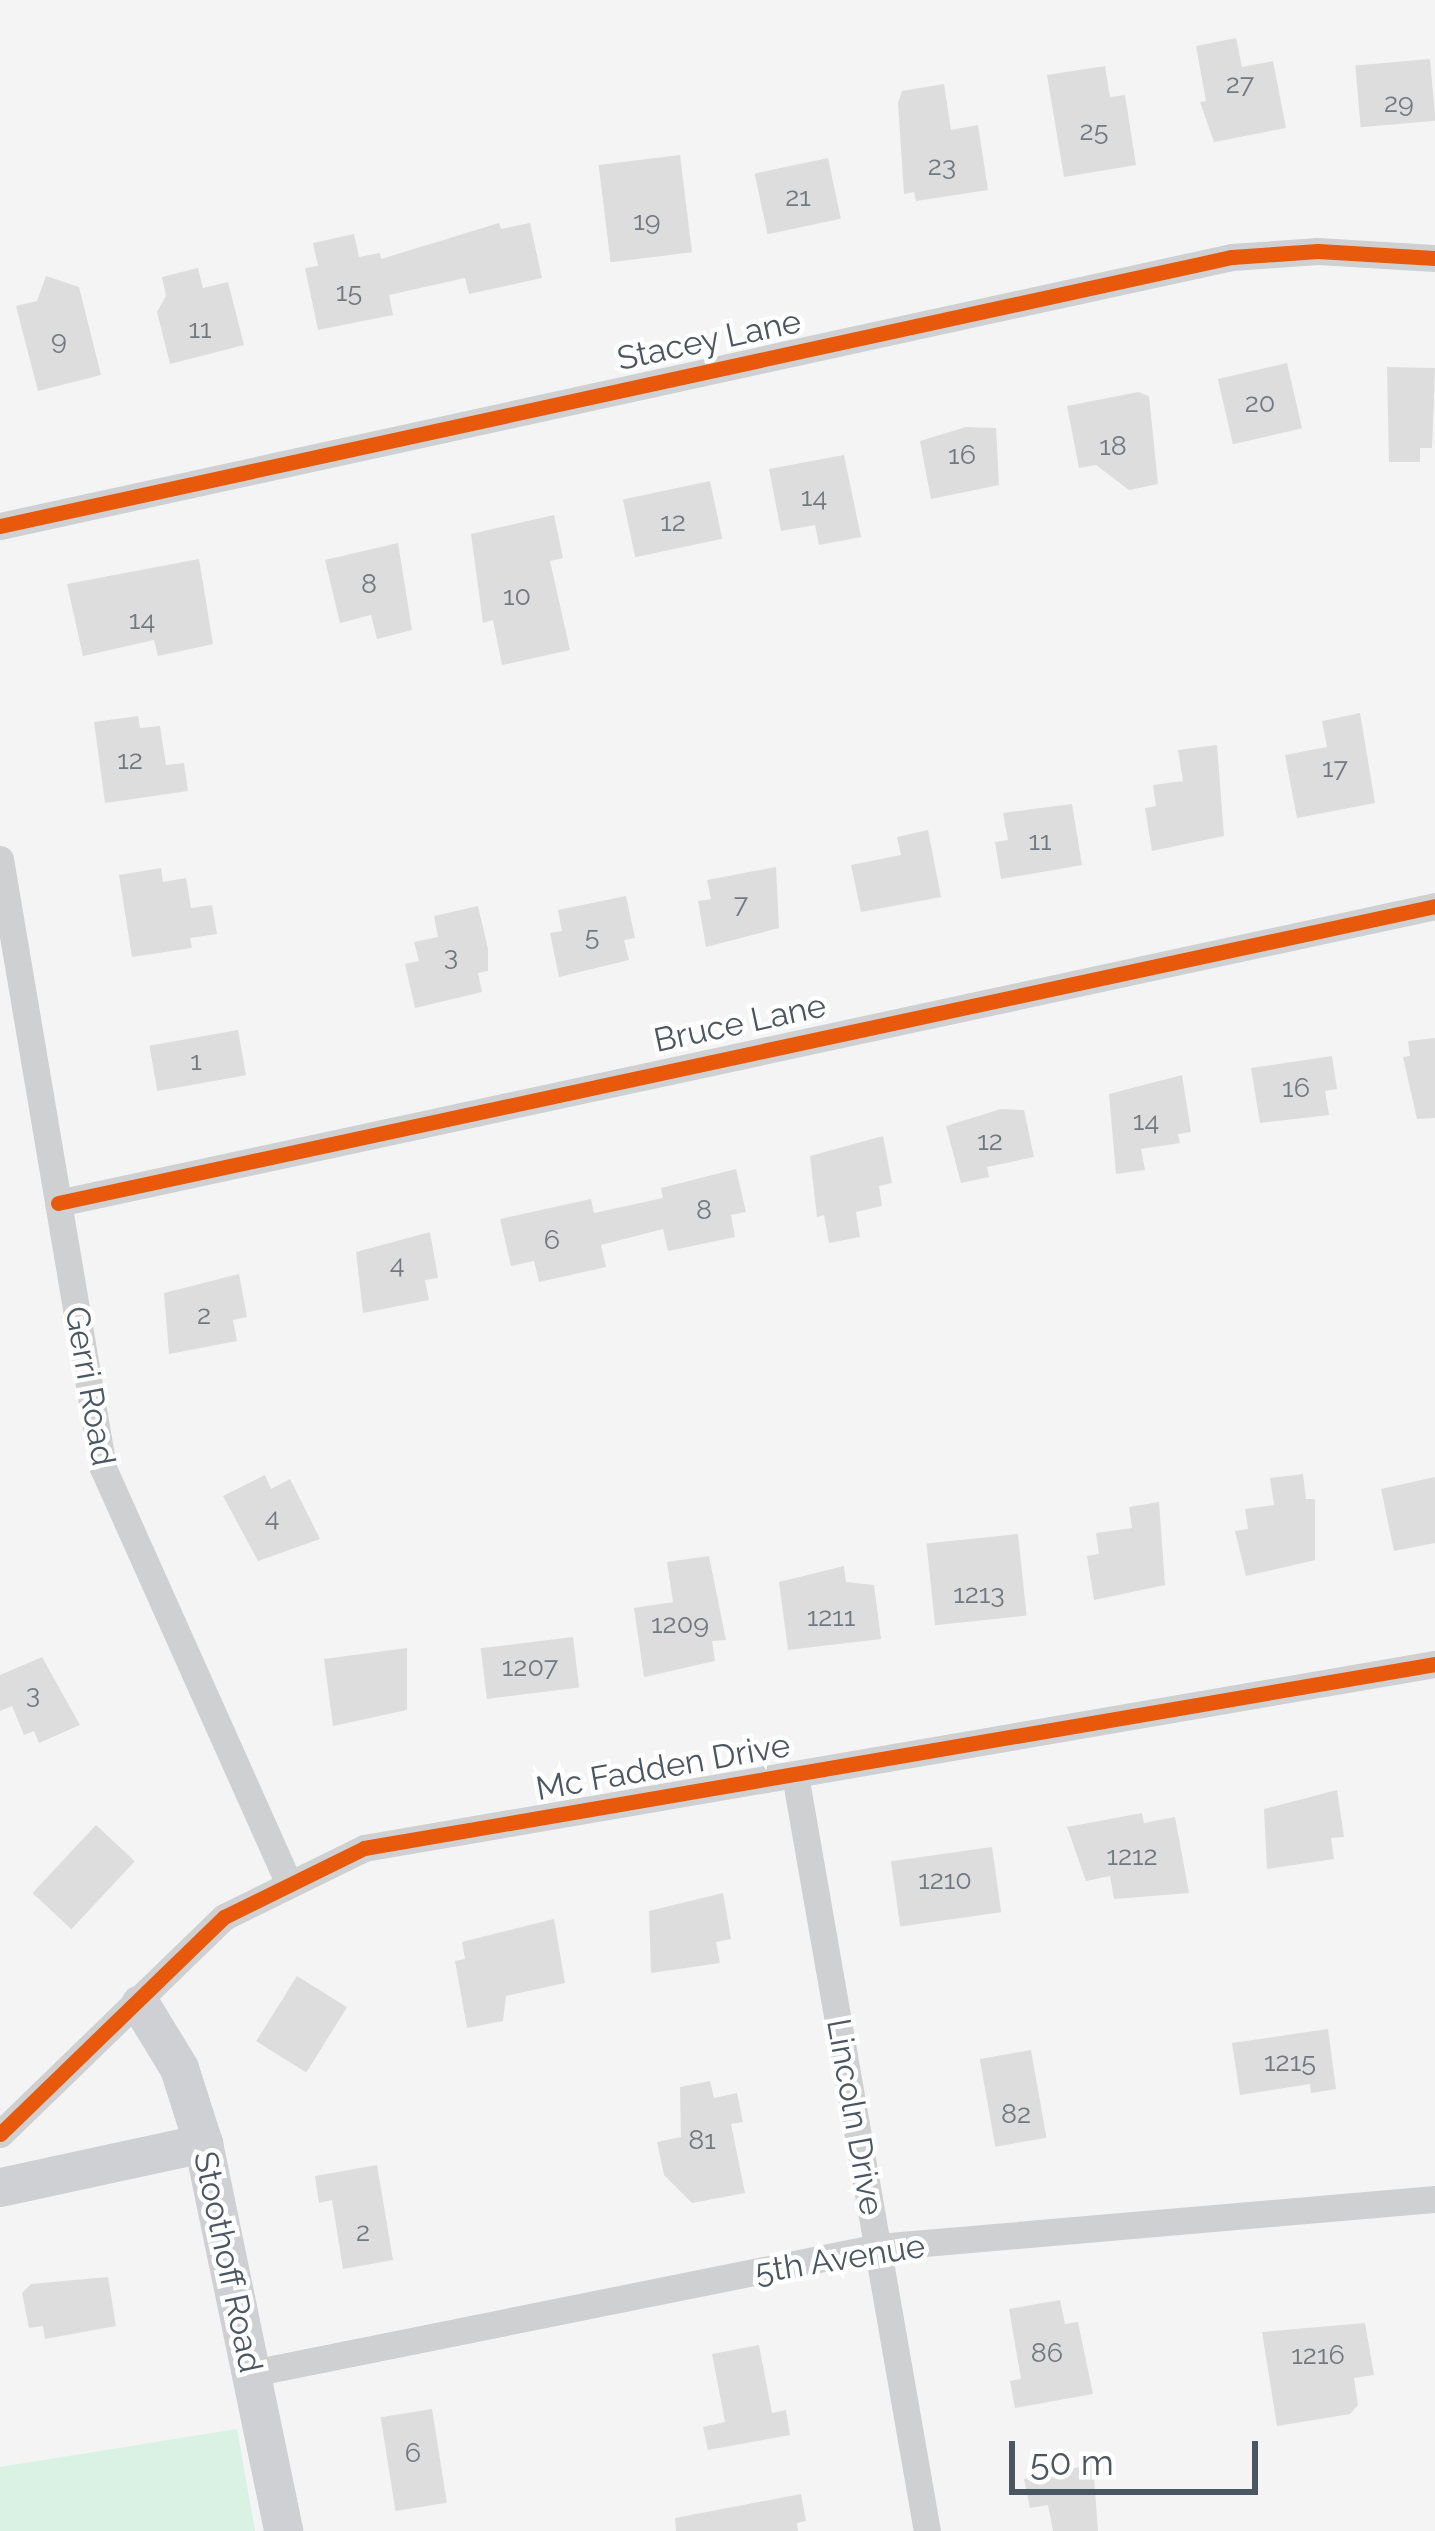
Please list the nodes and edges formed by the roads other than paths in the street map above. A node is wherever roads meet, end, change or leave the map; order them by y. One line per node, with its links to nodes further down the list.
1 (1435, 258): 2 (street, Stacey Lane)
2 (0, 526)
3 (0, 859): 5 (street, Gerri Road)
4 (1435, 906): 5 (street, Bruce Lane)
5 (58, 1203): 8 (street, Gerri Road)
6 (1435, 1664): 7 (street, Mc Fadden Drive)
7 (795, 1774): 8 (street, Mc Fadden Drive); 14 (street, Lincoln Drive)
8 (287, 1880): 9 (street, Mc Fadden Drive)
9 (140, 2004): 10 (street, Mc Fadden Drive); 11 (street, Stoothoff Road)
10 (0, 2134)
11 (203, 2143): 12 (street); 15 (street, Stoothoff Road)
12 (0, 2187)
13 (1435, 2199): 14 (street, 5th Avenue)
14 (878, 2247): 15 (street, 5th Avenue); 17 (street, Lincoln Drive)
15 (252, 2373): 16 (street, Stoothoff Road)
16 (283, 2531)
17 (927, 2531)

